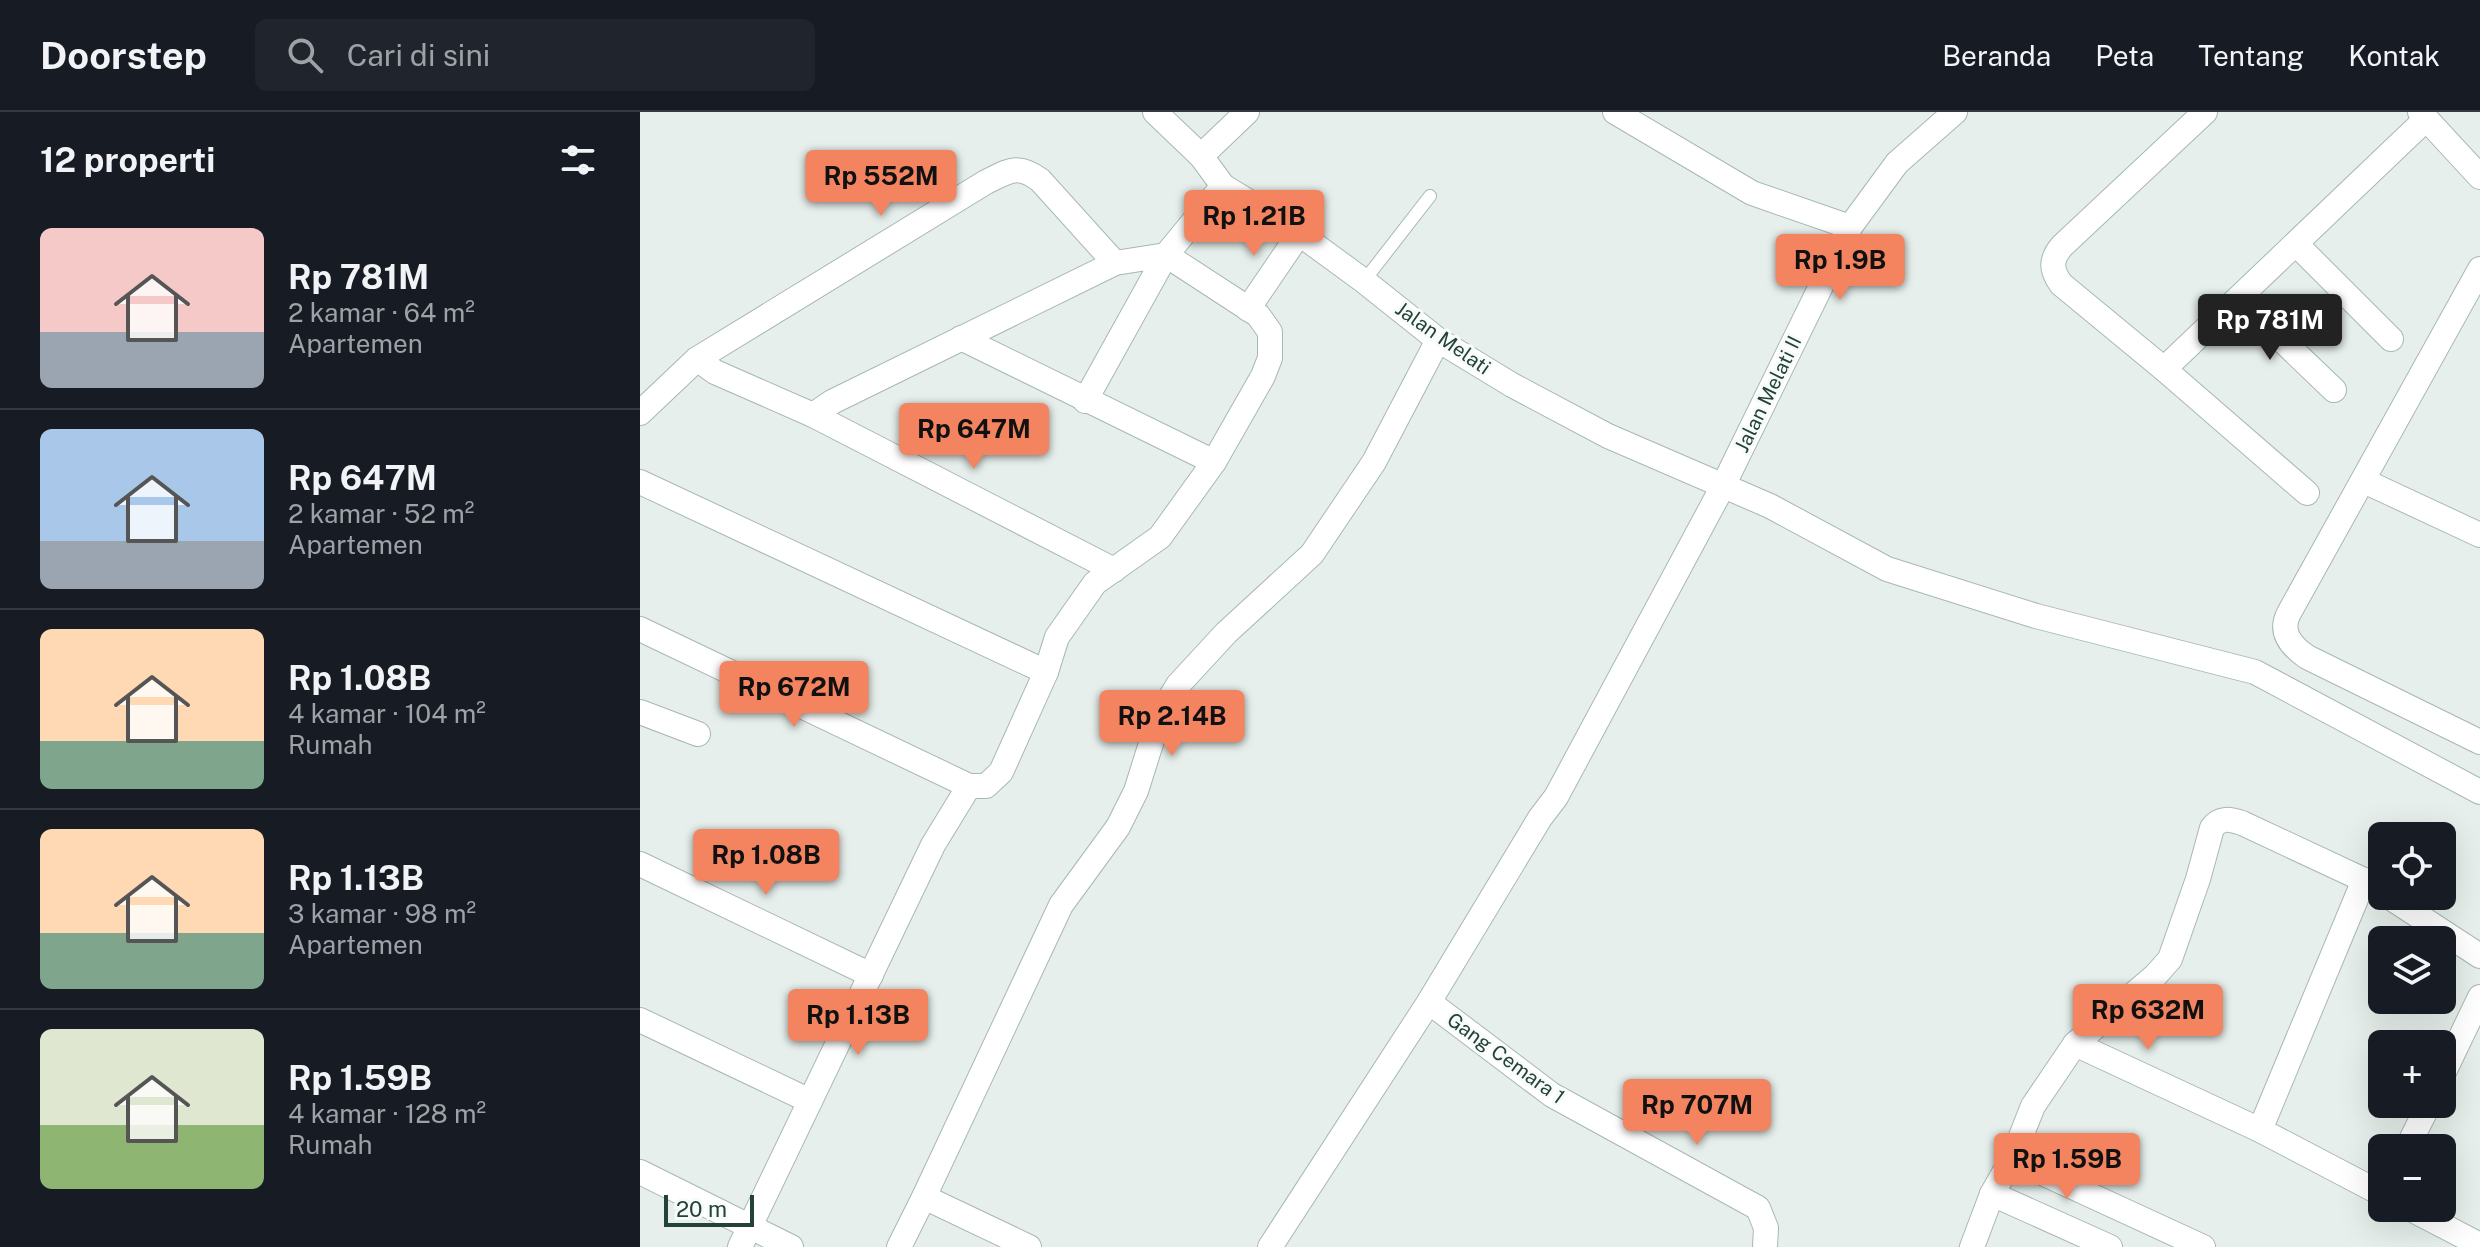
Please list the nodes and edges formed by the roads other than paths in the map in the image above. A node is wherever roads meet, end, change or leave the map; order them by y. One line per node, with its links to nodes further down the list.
1 (1155, 112): 7 (street, Jalan Melati)
2 (1247, 112): 7 (street)
3 (1615, 112): 11 (street)
4 (1955, 112): 11 (street, Jalan Melati II)
5 (2205, 112): 25 (street)
6 (2423, 116): 8 (street); 13 (street)
7 (1201, 156): 9 (street, Jalan Melati)
8 (2480, 177)
9 (1223, 186): 12 (street, Jalan Melati); 14 (street)
10 (1430, 196): 17 (lane)
11 (1850, 227): 33 (street, Jalan Melati II)
12 (1299, 234): 17 (street, Jalan Melati); 20 (street)
13 (2296, 244): 18 (street); 22 (street)
14 (1166, 255): 15 (street); 20 (street); 27 (street)
15 (1115, 263): 21 (street); 24 (street)
16 (2480, 269): 19 (street)
17 (1364, 281): 23 (street, Jalan Melati)
18 (2239, 299): 25 (street); 26 (street)
19 (2472, 303): 31 (street)
20 (1248, 309): 30 (street)
21 (961, 338): 27 (street); 29 (street)
22 (2391, 339)
23 (1438, 340): 33 (street, Jalan Melati); 61 (street)
24 (697, 359): 28 (street); 29 (street)
25 (2164, 369): 34 (street)
26 (2334, 390)
27 (1085, 401): 30 (street)
28 (640, 413)
29 (813, 415): 36 (street)
30 (1214, 462): 36 (street)
31 (2364, 481): 35 (street); 41 (street)
32 (640, 482): 38 (street)
33 (1723, 486): 43 (street, Jalan Melati); 51 (street, Jalan Melati II)
34 (2307, 493)
35 (2480, 535)
36 (1114, 570): 38 (street)
37 (640, 629): 42 (street)
38 (1046, 672): 42 (street)
39 (640, 712): 40 (street)
40 (698, 734)
41 (2480, 742)
42 (969, 786): 49 (street)
43 (2480, 792)
44 (640, 864): 49 (street)
45 (2368, 884): 53 (street)
46 (2368, 897): 56 (street)
47 (2409, 910): 48 (street)
48 (2480, 956)
49 (871, 975): 55 (street)
50 (2480, 997): 54 (street)
51 (1429, 1002): 68 (street, Jalan Melati II); 69 (street, Gang Cemara 1)
52 (640, 1020): 55 (street)
53 (2075, 1044): 56 (street); 57 (street)
54 (2456, 1047)
55 (810, 1101): 63 (street)
56 (2260, 1130): 59 (street)
57 (2012, 1159): 60 (street); 72 (street)
58 (640, 1172): 63 (street)
59 (2368, 1187)
60 (1992, 1194): 70 (street); 71 (street)
61 (924, 1197): 66 (street); 67 (street)
62 (2436, 1222): 64 (street)
63 (745, 1237): 65 (street)
64 (2480, 1245)
65 (791, 1247)
66 (899, 1247)
67 (1029, 1247)
68 (1270, 1247)
69 (1765, 1247)
70 (1972, 1247)
71 (2110, 1247)
72 (2203, 1247)

